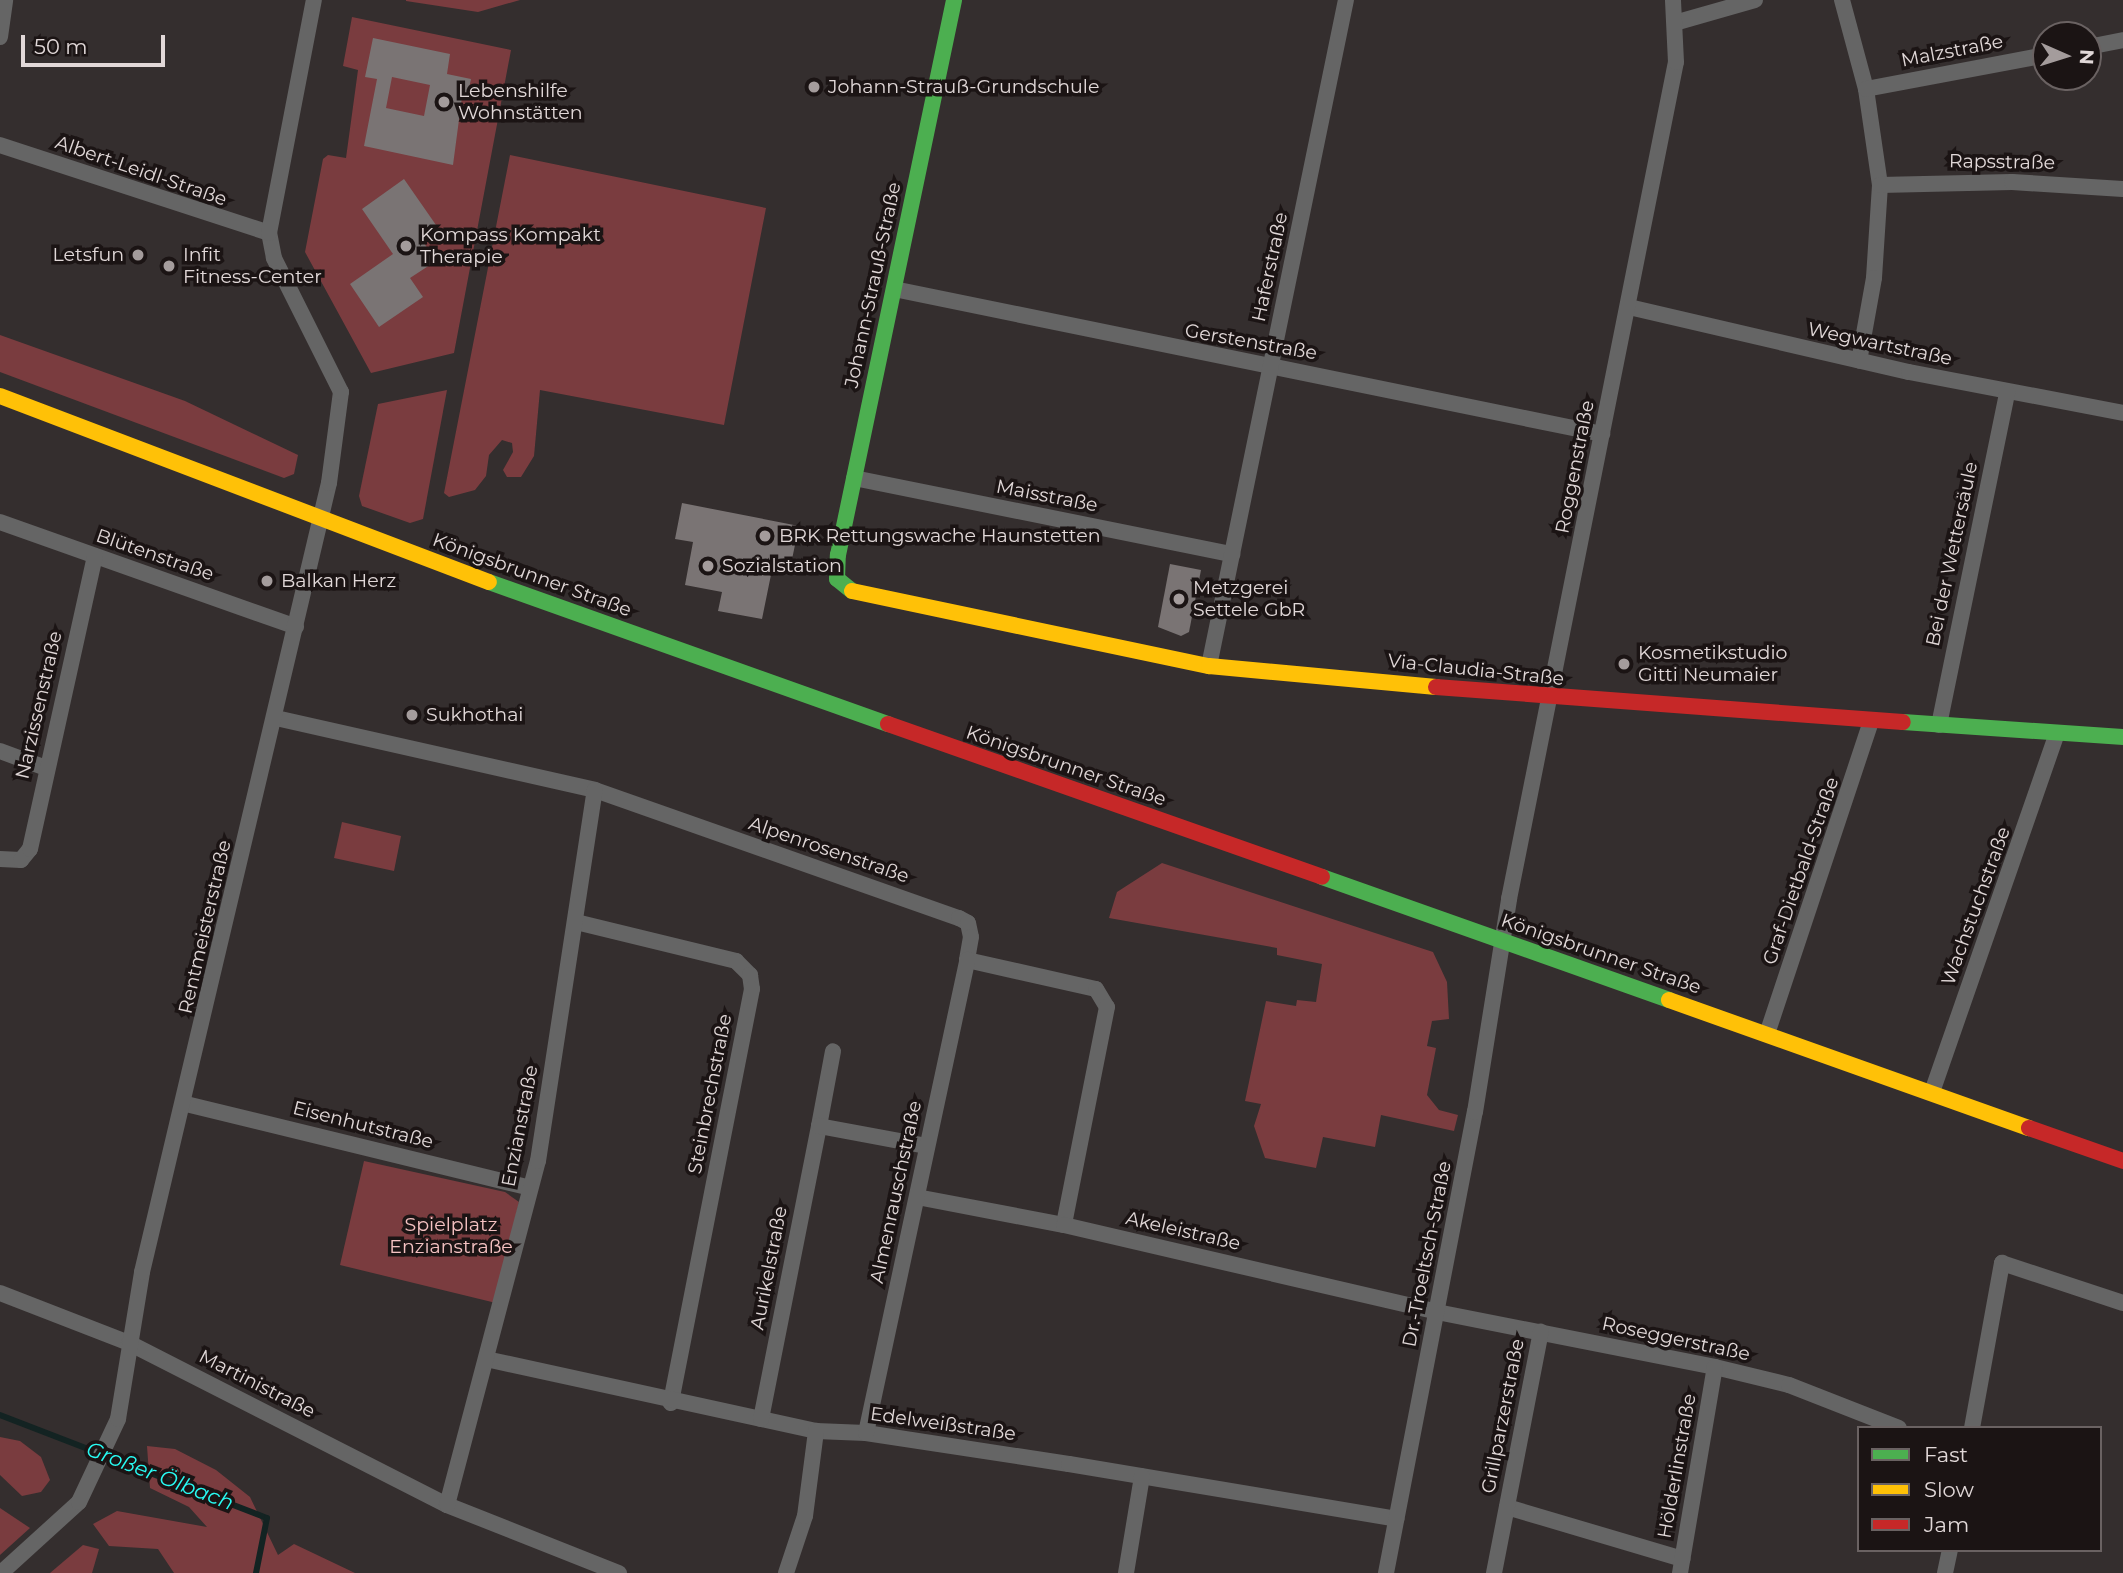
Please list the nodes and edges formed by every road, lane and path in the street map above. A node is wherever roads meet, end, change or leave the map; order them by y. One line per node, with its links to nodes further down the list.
1 (5, 0): 9 (street)
2 (314, 0): 17 (street)
3 (954, 0): 18 (main road, Johann-Strauß-Straße)
4 (1346, 0): 21 (street, Haferstraße)
5 (1673, 0): 8 (street, Roggenstraße)
6 (1755, 0): 8 (street)
7 (1842, 0): 13 (street)
8 (1678, 22): 19 (street, Roggenstraße)
9 (0, 37)
10 (2123, 40): 11 (street)
11 (2102, 44)
12 (2032, 58): 13 (street, Malzstraße)
13 (1866, 89): 15 (street)
14 (0, 145): 17 (street, Albert-Leidl-Straße)
15 (1880, 185): 16 (street, Rapsstraße); 20 (street)
16 (2123, 189)
17 (269, 233): 27 (street, Rentmeisterstraße)
18 (894, 289): 21 (street, Gerstenstraße); 26 (main road, Johann-Strauß-Straße)
19 (1629, 307): 20 (street, Wegwartstraße); 25 (street, Roggenstraße)
20 (1859, 361): 22 (street, Wegwartstraße)
21 (1270, 367): 25 (street, Gerstenstraße); 29 (street, Haferstraße)
22 (2007, 393): 24 (street, Wegwartstraße); 37 (street, Bei der Wettersäule)
23 (0, 396): 27 (main road, Königsbrunner Straße)
24 (2123, 413)
25 (1602, 433): 34 (street, Roggenstraße)
26 (854, 478): 29 (street, Maisstraße); 31 (main road, Johann-Strauß-Straße)
27 (320, 521): 32 (street, Rentmeisterstraße); 45 (main road, Königsbrunner Straße)
28 (0, 522): 30 (street, Blütenstraße)
29 (1232, 554): 33 (street, Haferstraße)
30 (94, 556): 32 (street, Blütenstraße); 41 (street, Narzissenstraße)
31 (837, 579): 33 (main road, Via-Claudia-Straße)
32 (296, 627): 35 (street, Rentmeisterstraße)
33 (1209, 666): 34 (main road, Via-Claudia-Straße)
34 (1551, 698): 36 (main road, Via-Claudia-Straße); 45 (street, Roggenstraße)
35 (276, 718): 42 (street, Alpenrosenstraße); 50 (street, Rentmeisterstraße)
36 (1871, 720): 37 (main road, Via-Claudia-Straße); 47 (street, Graf-Dietbald-Straße)
37 (1939, 725): 38 (main road, Via-Claudia-Straße)
38 (2057, 733): 39 (main road, Via-Claudia-Straße); 49 (street, Wachstuchstraße)
39 (2123, 737)
40 (0, 751): 41 (street)
41 (46, 768): 43 (street, Narzissenstraße)
42 (594, 790): 44 (street, Enzianstraße); 46 (street, Alpenrosenstraße)
43 (0, 859)
44 (576, 922): 54 (street, Enzianstraße); 64 (street, Steinbrechstraße)
45 (1504, 942): 47 (main road, Königsbrunner Straße); 59 (street, Dr.-Troeltsch-Straße)
46 (967, 960): 52 (street, Almenrauschstraße); 56 (street)
47 (1767, 1034): 49 (main road, Königsbrunner Straße)
48 (834, 1051): 51 (street, Aurikelstraße)
49 (1932, 1092): 53 (main road, Königsbrunner Straße)
50 (186, 1104): 54 (street, Eisenhutstraße); 61 (street, Rentmeisterstraße)
51 (819, 1126): 52 (street); 65 (street, Aurikelstraße)
52 (927, 1146): 55 (street, Almenrauschstraße)
53 (2123, 1161)
54 (530, 1188): 62 (street, Enzianstraße)
55 (917, 1197): 56 (street, Akeleistraße); 69 (street, Almenrauschstraße)
56 (1064, 1225): 59 (street, Akeleistraße)
57 (0, 1293): 61 (street, Martinistraße)
58 (2123, 1303): 67 (street)
59 (1437, 1312): 60 (street, Roseggerstraße); 73 (street, Dr.-Troeltsch-Straße)
60 (1541, 1332): 63 (street, Roseggerstraße); 72 (street, Grillparzerstraße)
61 (129, 1342): 71 (street, Martinistraße); 76 (street)
62 (486, 1359): 64 (street, Edelweißstraße); 71 (street, Enzianstraße)
63 (1715, 1367): 66 (street, Roseggerstraße); 75 (street, Hölderlinstraße)
64 (671, 1403): 65 (street, Edelweißstraße)
65 (761, 1419): 68 (street, Edelweißstraße)
66 (1894, 1426)
67 (1972, 1426)
68 (816, 1431): 69 (street, Edelweißstraße); 78 (street)
69 (866, 1433): 70 (street, Edelweißstraße)
70 (1142, 1476): 73 (street, Edelweißstraße); 79 (street)
71 (447, 1505): 77 (street, Martinistraße)
72 (1507, 1507): 75 (street, Grillparzerstraße); 81 (street, Grillparzerstraße)
73 (1396, 1519): 80 (street, Dr.-Troeltsch-Straße)
74 (1950, 1552): 82 (street)
75 (1681, 1566)
76 (1, 1573)
77 (619, 1573)
78 (786, 1573)
79 (1126, 1573)
80 (1386, 1573)
81 (1494, 1573)
82 (1945, 1573)

